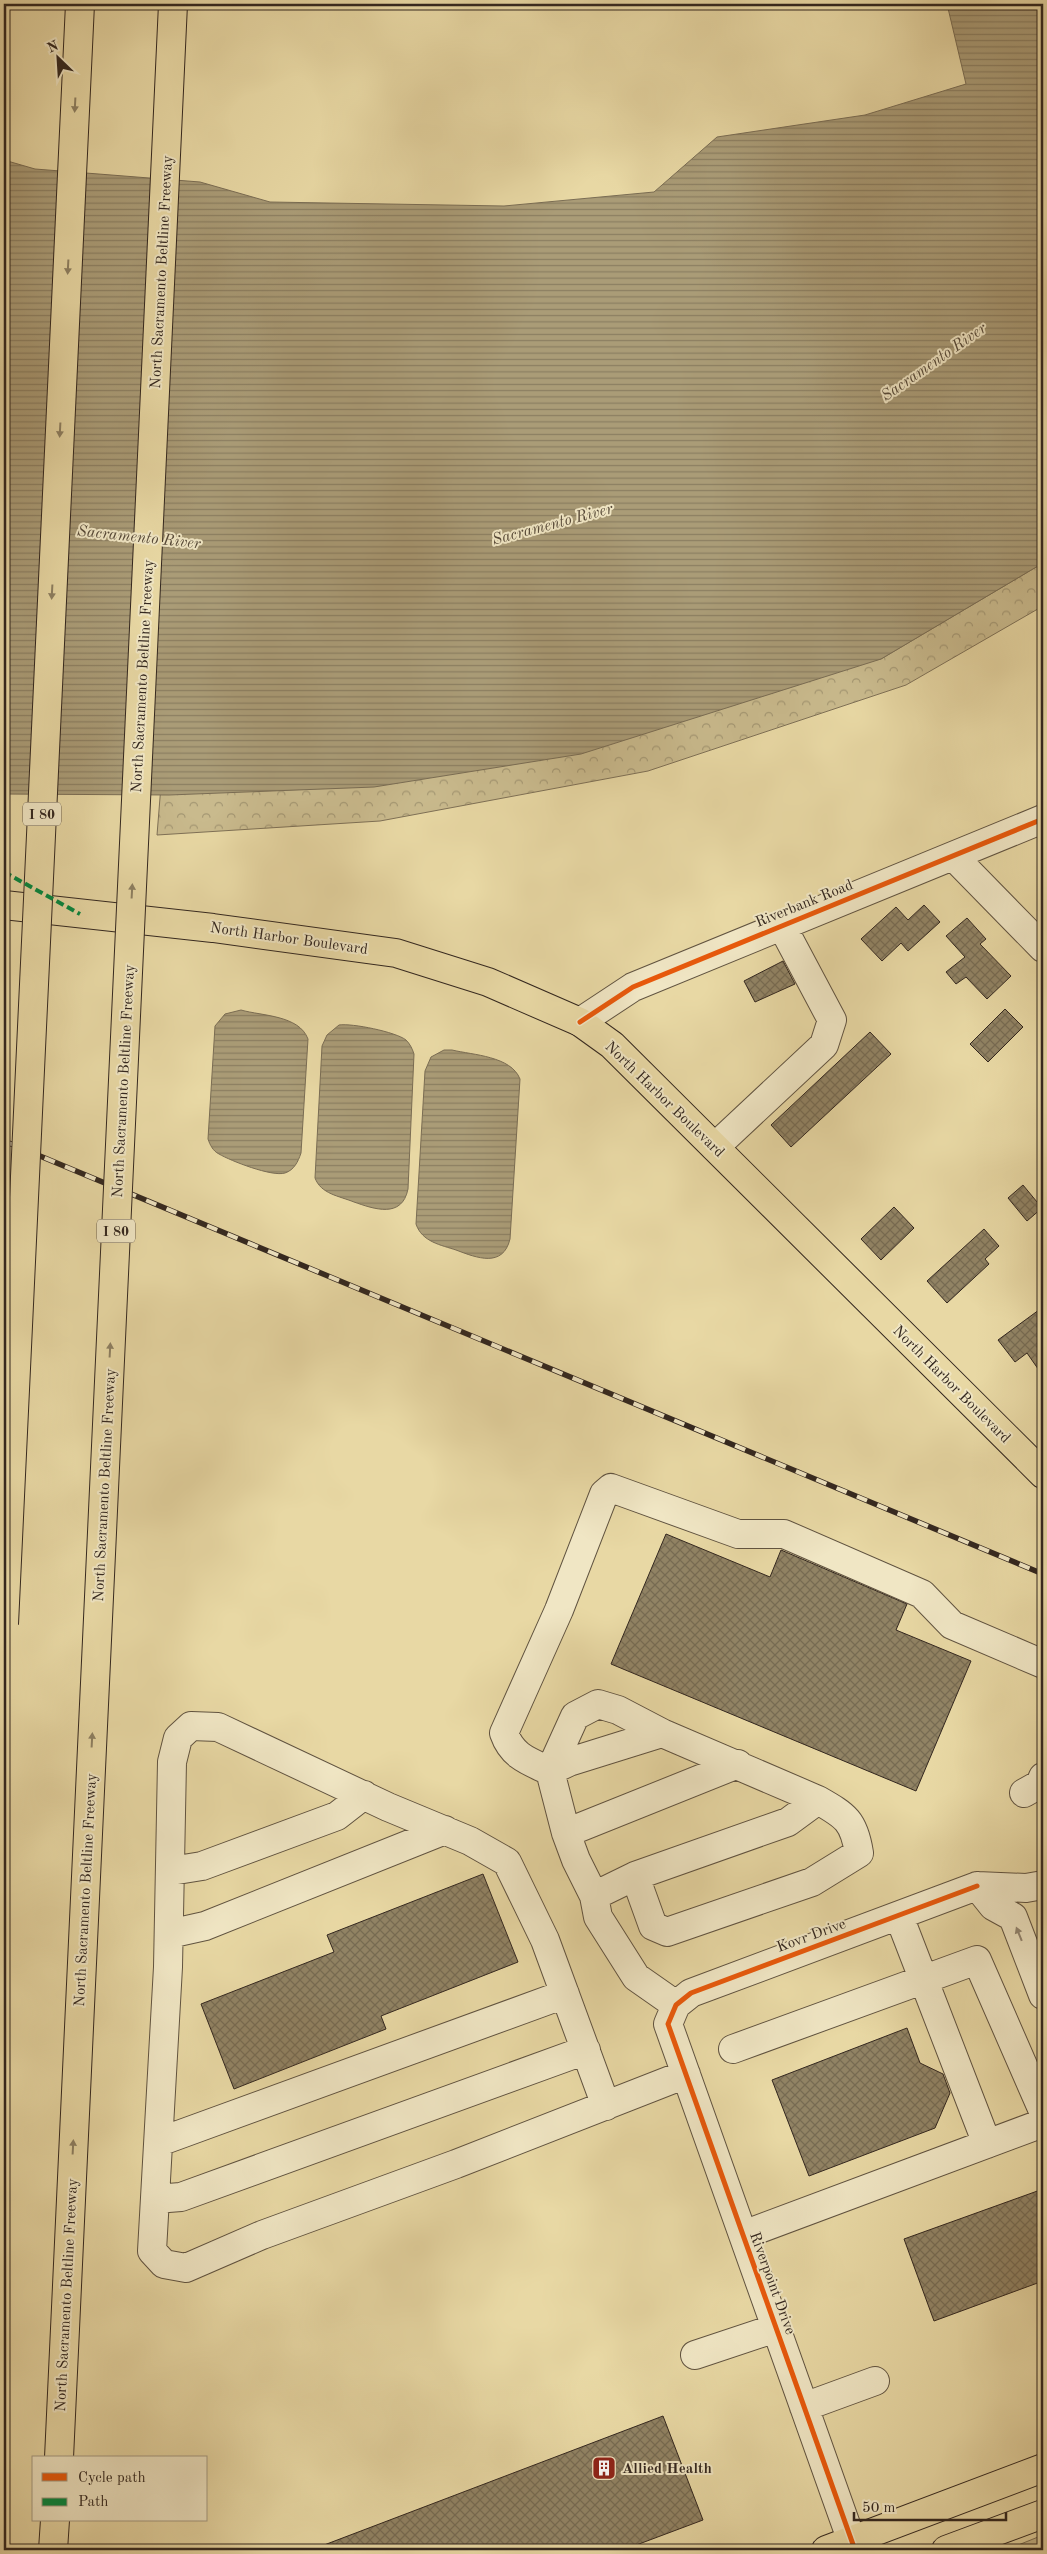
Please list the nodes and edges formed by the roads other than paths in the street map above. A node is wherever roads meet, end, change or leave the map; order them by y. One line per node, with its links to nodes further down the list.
1 (80, 4): 11 (main road, I 80, one-way to 11, bridge)
2 (173, 4): 45 (main road, North Sacramento Beltline Freeway / I 80, one-way to 2, bridge)
3 (1043, 819): 4 (street, Riverbank Road)
4 (953, 856): 6 (street, Riverbank Road); 7 (street)
5 (16, 907): 8 (main road, North Harbor Boulevard)
6 (782, 926): 8 (street, Riverbank Road); 9 (street)
7 (1043, 948)
8 (580, 1022): 9 (main road, North Harbor Boulevard)
9 (715, 1147): 10 (main road, North Harbor Boulevard)
10 (1043, 1474)
11 (4, 1624)
12 (1043, 1664): 15 (street)
13 (662, 1733): 14 (street); 15 (street); 15 (street)
14 (738, 1764): 17 (street); 19 (street)
15 (550, 1771): 19 (street)
16 (364, 1796): 18 (street); 20 (street); 20 (street)
17 (818, 1800): 21 (street); 21 (street)
18 (445, 1830): 26 (street); 28 (street)
19 (566, 1833): 24 (street)
20 (171, 1871): 26 (street)
21 (635, 1876): 24 (street)
22 (1043, 1885): 23 (street)
23 (977, 1886): 25 (street, Kovr Drive); 29 (street, one-way to 23)
24 (594, 1896): 30 (street)
25 (899, 1916): 27 (street); 30 (street, Kovr Drive)
26 (170, 1934): 37 (street)
27 (924, 1979): 31 (street); 35 (street); 38 (street)
28 (565, 1994): 32 (street); 37 (street)
29 (1043, 1995)
30 (672, 2014): 33 (street, Riverpoint Drive)
31 (734, 2049)
32 (586, 2050): 34 (street); 39 (street)
33 (686, 2074): 34 (street); 40 (street, Riverpoint Drive)
34 (606, 2106): 39 (street)
35 (1043, 2112)
36 (1043, 2123): 38 (street)
37 (159, 2142): 39 (street)
38 (987, 2144): 40 (street)
39 (156, 2199)
40 (743, 2235): 41 (street, Riverpoint Drive)
41 (776, 2328): 42 (street); 44 (street, Riverpoint Drive)
42 (695, 2355)
43 (875, 2381): 44 (street)
44 (804, 2407): 50 (street, Riverpoint Drive)
45 (59, 2456)
46 (1043, 2468): 50 (main road)
47 (1043, 2514): 54 (main road)
48 (57, 2522): 51 (main road)
49 (57, 2522): 52 (main road)
50 (853, 2545): 53 (main road)
51 (54, 2550)
52 (58, 2550)
53 (826, 2550)
54 (946, 2550)

